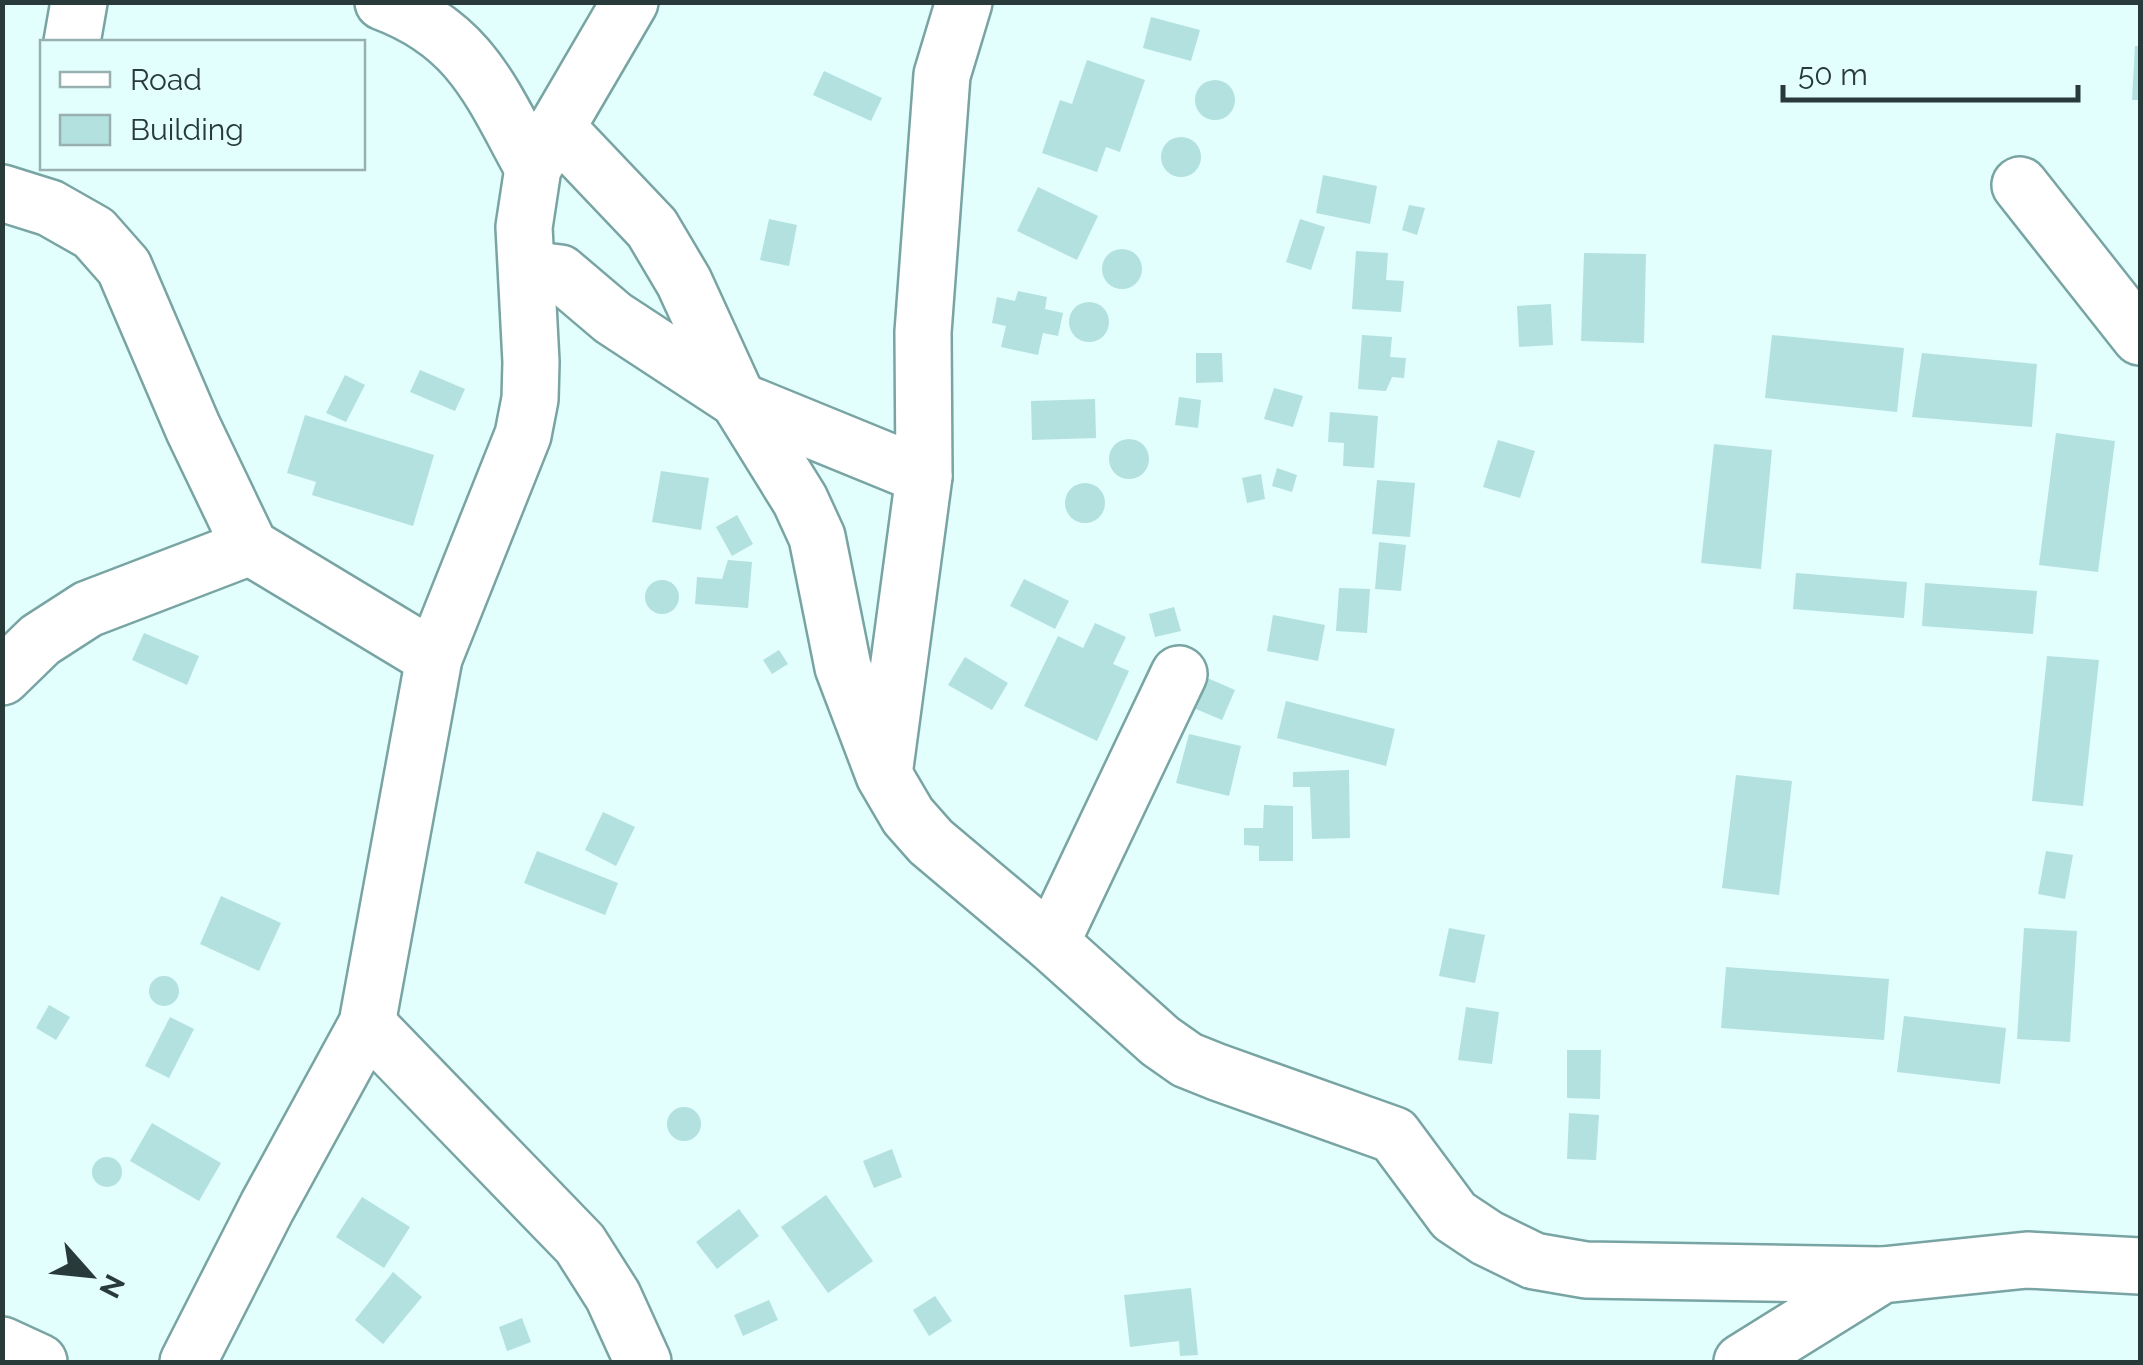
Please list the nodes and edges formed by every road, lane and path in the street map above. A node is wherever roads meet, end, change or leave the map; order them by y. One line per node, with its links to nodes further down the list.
1 (78, 2): 5 (street)
2 (383, 2): 6 (street)
3 (630, 2): 6 (street)
4 (964, 2): 12 (street)
5 (72, 40)
6 (545, 148): 9 (street); 11 (street)
7 (2020, 185): 10 (street)
8 (36, 190): 13 (street)
9 (528, 269): 11 (street); 14 (street)
10 (2140, 336)
11 (738, 400): 12 (street); 17 (street)
12 (924, 476): 17 (street)
13 (250, 548): 14 (street); 16 (street)
14 (434, 658): 19 (street)
15 (1179, 674): 18 (street)
16 (2, 677)
17 (884, 774): 18 (street)
18 (1052, 944): 21 (street)
19 (367, 1024): 24 (street); 25 (street)
20 (2140, 1266): 21 (street)
21 (1882, 1276): 26 (street)
22 (2, 1344): 23 (street)
23 (40, 1362)
24 (188, 1362)
25 (642, 1362)
26 (1742, 1362)

